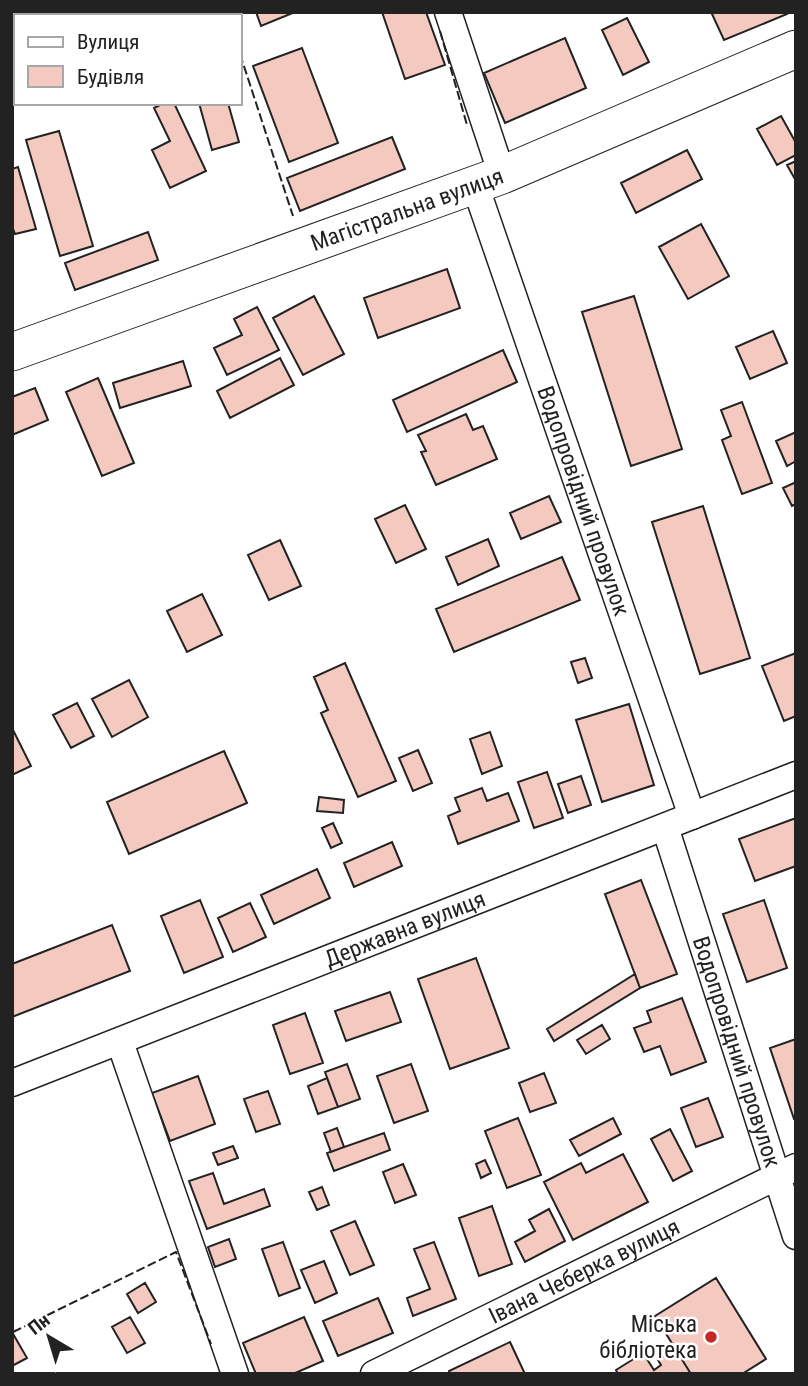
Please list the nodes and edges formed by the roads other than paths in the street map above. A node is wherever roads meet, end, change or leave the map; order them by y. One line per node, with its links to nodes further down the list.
1 (448, 12): 3 (street, Водопровідний провулок)
2 (796, 49): 3 (main road, Магістральна вулиця)
3 (489, 180): 4 (main road, Магістральна вулиця); 6 (street, Водопровідний провулок)
4 (12, 352)
5 (796, 775): 6 (street, Державна вулиця)
6 (692, 816): 7 (street, Державна вулиця)
7 (665, 827): 8 (street, Державна вулиця); 10 (street, Водопровідний провулок)
8 (120, 1042): 9 (street, Державна вулиця); 12 (street)
9 (12, 1083)
10 (786, 1172): 11 (street, Водопровідний провулок); 13 (street, Івана Чеберка вулиця)
11 (796, 1236)
12 (235, 1374)
13 (374, 1374)

